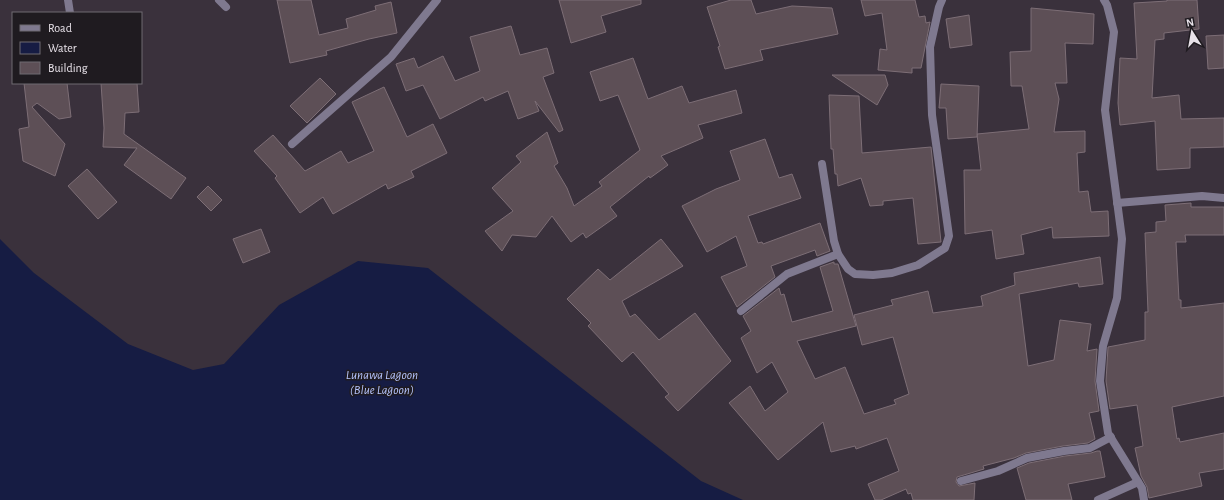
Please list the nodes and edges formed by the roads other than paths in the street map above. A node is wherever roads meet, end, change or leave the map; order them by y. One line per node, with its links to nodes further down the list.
1 (68, 0): 7 (street)
2 (219, 0): 6 (street)
3 (437, 0): 8 (street)
4 (942, 0): 12 (street)
5 (1104, 0): 11 (street)
6 (226, 7)
7 (70, 12)
8 (292, 144)
9 (822, 164): 12 (street)
10 (1224, 198): 11 (street)
11 (1117, 203): 14 (street)
12 (838, 254): 13 (street)
13 (741, 311)
14 (1111, 437): 15 (street); 16 (street)
15 (961, 481)
16 (1138, 482): 17 (street); 18 (street)
17 (1098, 500)
18 (1144, 500)

